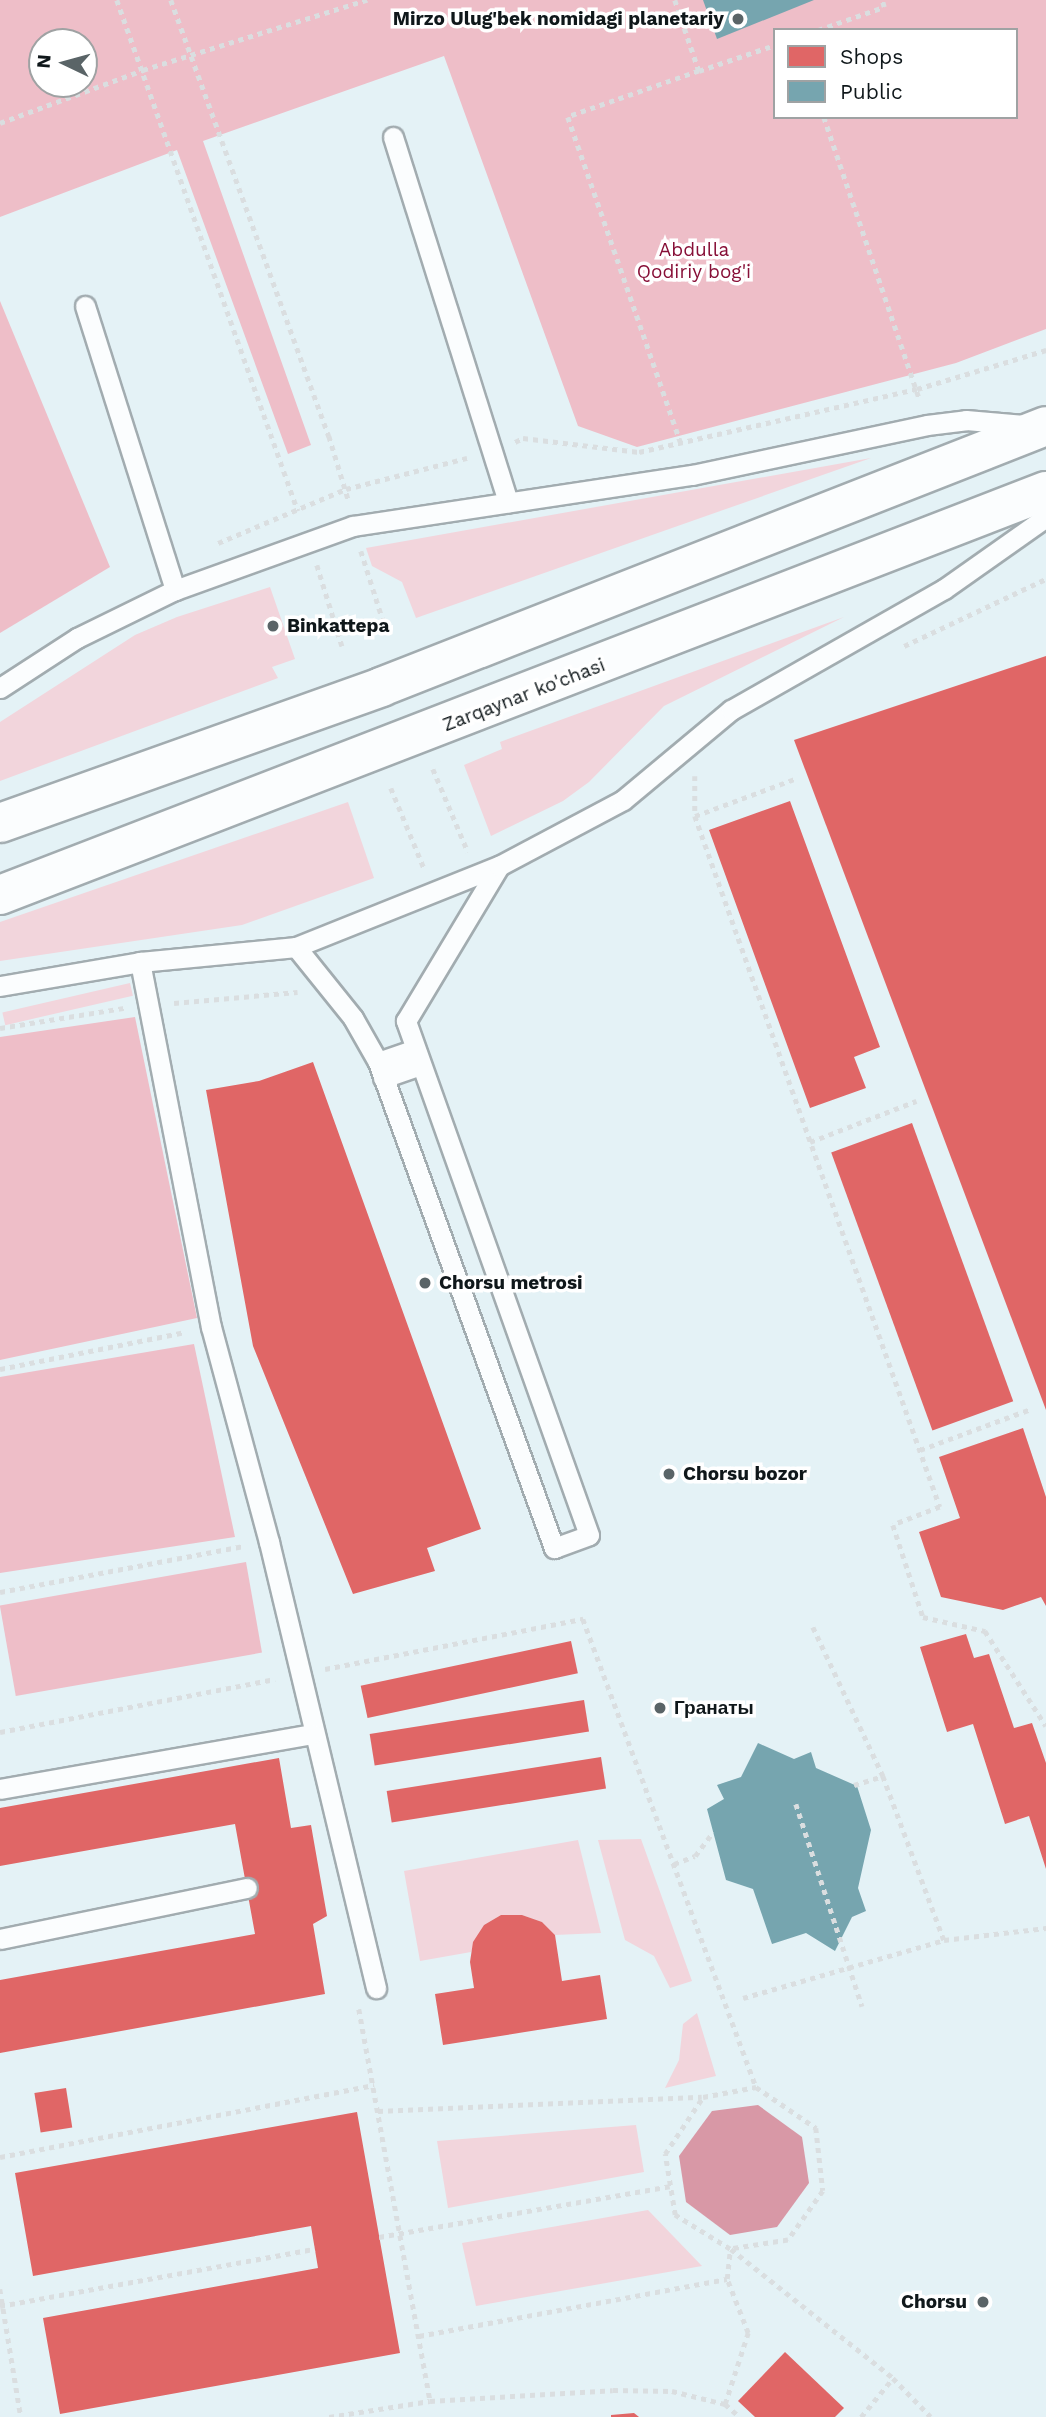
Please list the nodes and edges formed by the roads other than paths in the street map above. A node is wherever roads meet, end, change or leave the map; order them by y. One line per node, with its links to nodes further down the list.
1 (393, 137): 5 (lane)
2 (85, 306): 7 (lane)
3 (1044, 426): 5 (lane); 9 (main road)
4 (1046, 491): 11 (main road, Zarqaynar ko'chasi)
5 (508, 502): 7 (lane)
6 (1046, 517): 10 (lane)
7 (175, 590): 8 (lane)
8 (0, 688)
9 (0, 823)
10 (499, 866): 12 (lane); 15 (lane)
11 (0, 895)
12 (296, 947): 13 (lane); 16 (lane)
13 (139, 962): 14 (lane); 17 (lane)
14 (0, 986)
15 (418, 1057): 16 (lane); 16 (lane)
16 (381, 1070)
17 (312, 1734): 18 (lane); 21 (lane)
18 (0, 1789)
19 (247, 1888): 20 (lane)
20 (0, 1939)
21 (376, 1988)

